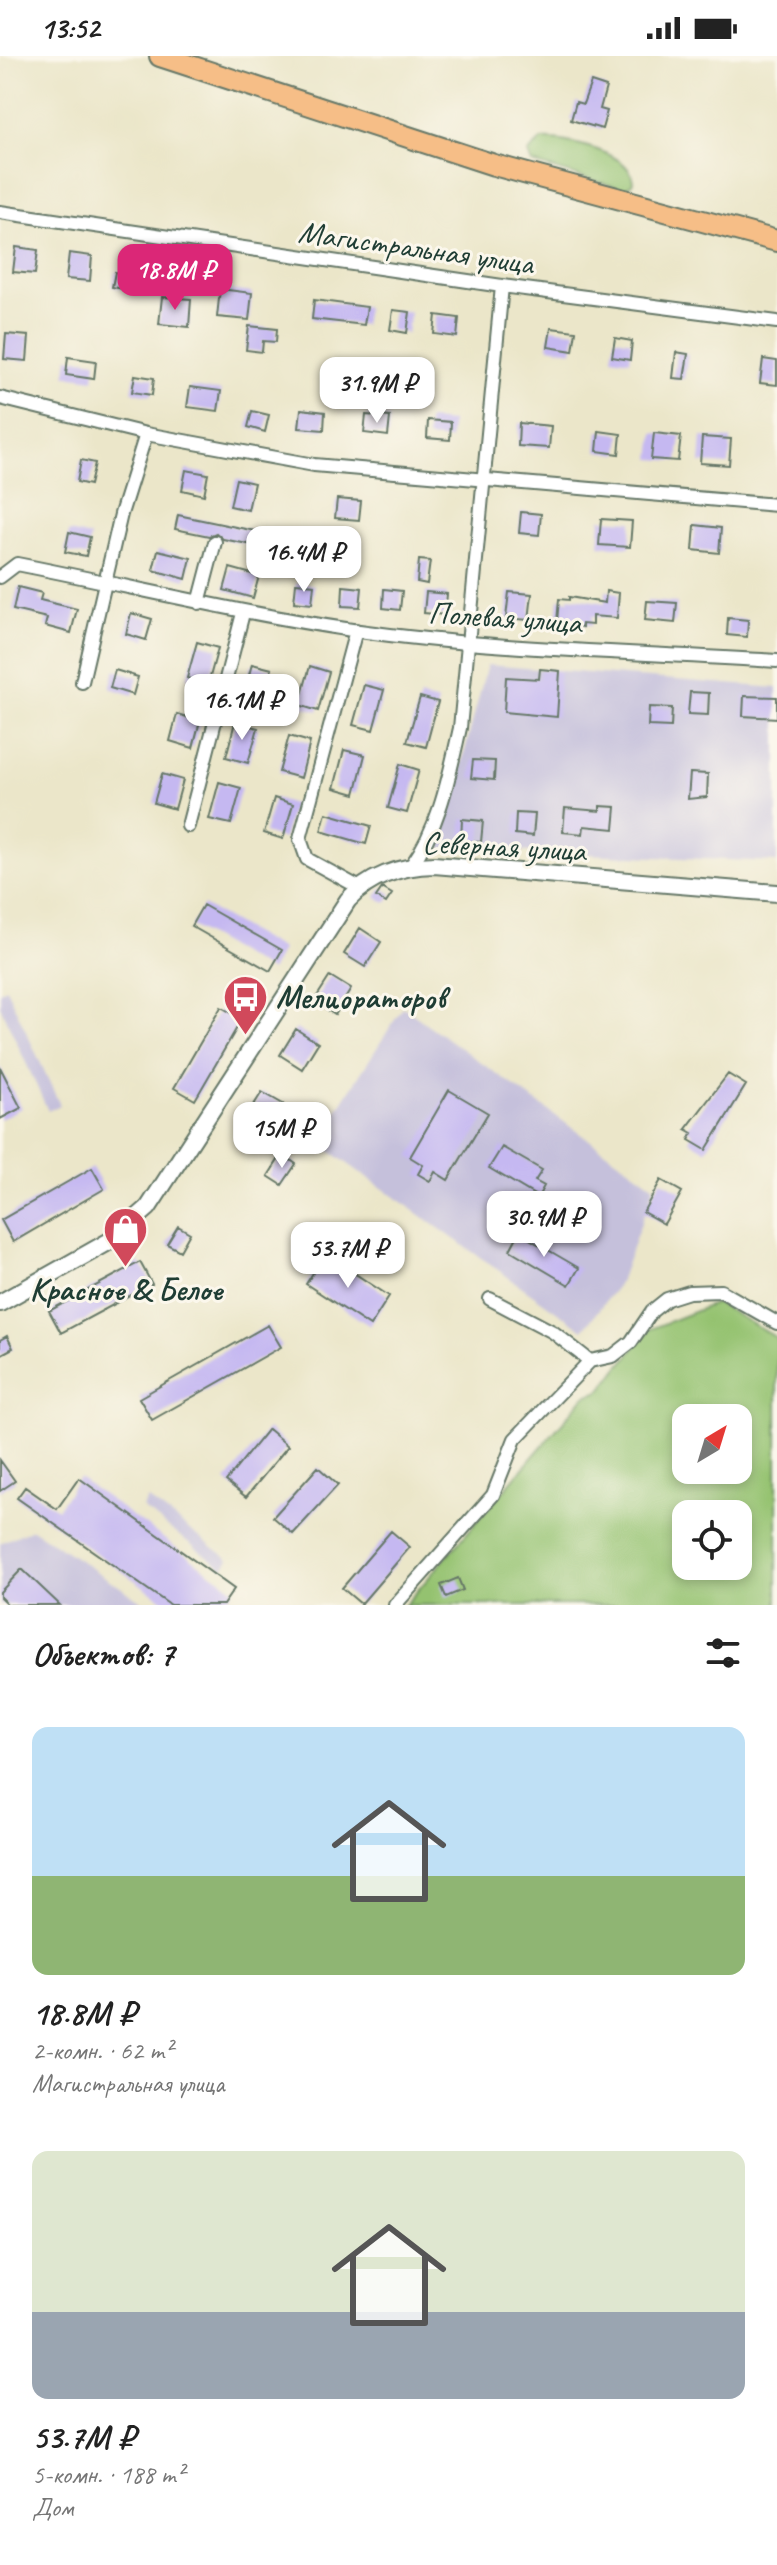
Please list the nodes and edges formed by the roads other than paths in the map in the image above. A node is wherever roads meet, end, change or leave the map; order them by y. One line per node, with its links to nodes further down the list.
1 (160, 56): 3 (main road)
2 (0, 212): 4 (street, Магистральная улица)
3 (777, 241)
4 (502, 286): 5 (street, Магистральная улица); 8 (street)
5 (777, 322)
6 (0, 398): 7 (street)
7 (146, 434): 8 (street); 12 (street)
8 (486, 480): 9 (street); 16 (street)
9 (777, 505)
10 (215, 542): 13 (street)
11 (0, 577): 12 (street, Полевая улица)
12 (107, 581): 13 (street, Полевая улица); 18 (street)
13 (199, 603): 14 (street, Полевая улица)
14 (243, 613): 15 (street, Полевая улица); 19 (street)
15 (356, 630): 16 (street, Полевая улица); 21 (street)
16 (471, 642): 17 (street, Полевая улица); 20 (street)
17 (777, 661)
18 (82, 682)
19 (188, 826)
20 (411, 866): 21 (street, Северная улица); 22 (street, Северная улица)
21 (360, 888): 24 (street)
22 (777, 893)
23 (490, 1299): 26 (street)
24 (0, 1303)
25 (777, 1323): 26 (street)
26 (590, 1361): 27 (street)
27 (395, 1605)

